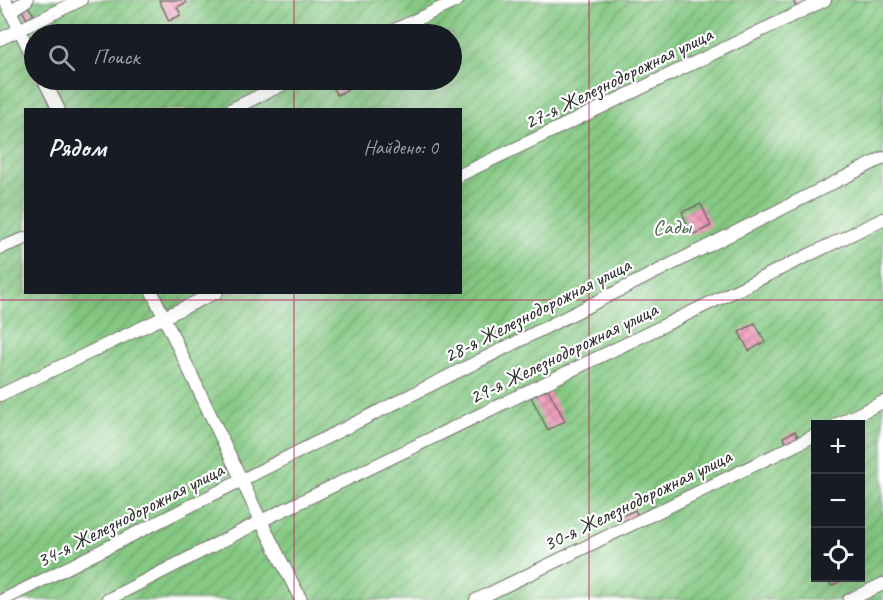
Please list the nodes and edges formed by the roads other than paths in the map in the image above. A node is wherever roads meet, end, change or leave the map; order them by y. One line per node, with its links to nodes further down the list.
1 (27, 0): 5 (street)
2 (81, 0): 6 (street)
3 (458, 0): 7 (street)
4 (825, 0): 17 (street, 27-я Железнодорожная улица)
5 (7, 6): 9 (street)
6 (32, 24)
7 (407, 24)
8 (24, 28): 9 (street)
9 (20, 30): 10 (street); 11 (street)
10 (0, 39)
11 (24, 39)
12 (49, 90): 14 (street)
13 (271, 90): 15 (street)
14 (58, 108)
15 (234, 108)
16 (883, 158): 28 (street, 28-я Железнодорожная улица)
17 (462, 174)
18 (883, 219): 29 (street, 29-я Железнодорожная улица)
19 (24, 239): 20 (street)
20 (0, 248)
21 (153, 294): 23 (street)
22 (213, 294): 23 (street)
23 (165, 317): 24 (street); 28 (street)
24 (0, 395)
25 (883, 402): 26 (street)
26 (845, 420)
27 (811, 437): 34 (street, 30-я Железнодорожная улица)
28 (242, 481): 29 (street); 31 (street, 34-я Железнодорожная улица)
29 (261, 521): 32 (street, 29-я Железнодорожная улица); 33 (street)
30 (883, 584): 35 (street)
31 (3, 600)
32 (107, 600)
33 (301, 600)
34 (476, 600)
35 (849, 600)

